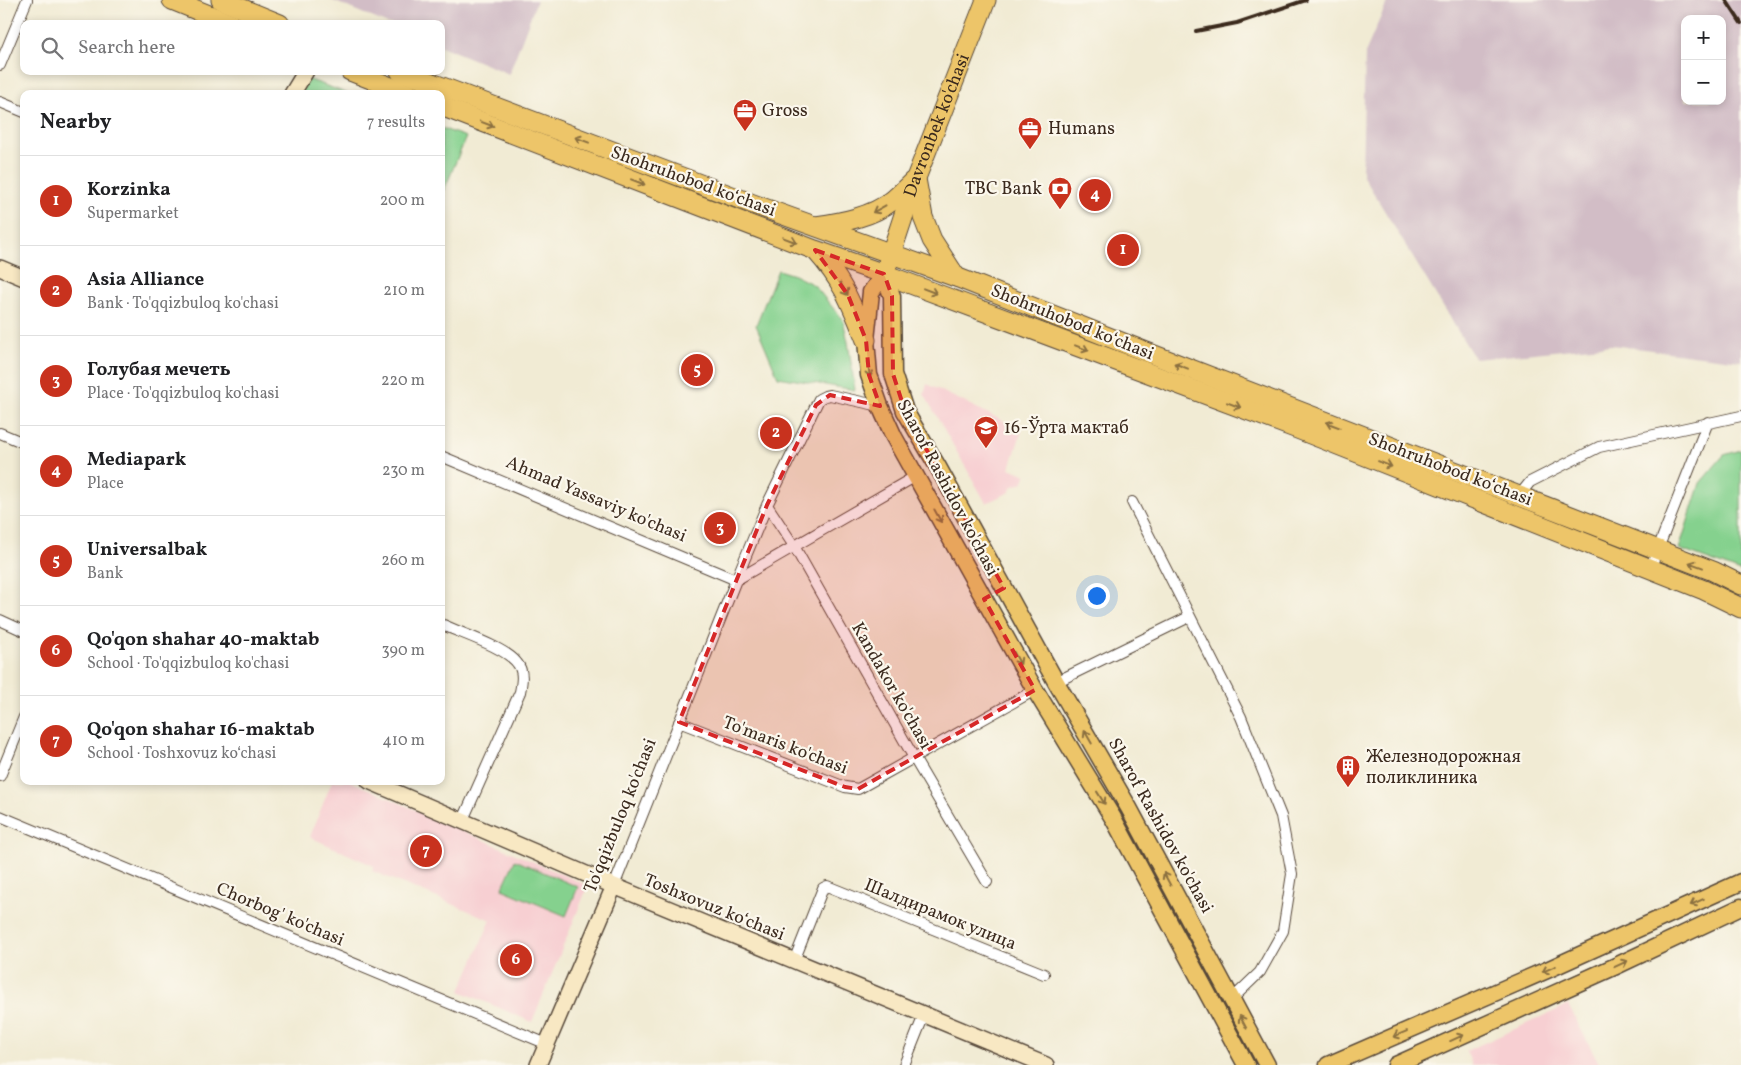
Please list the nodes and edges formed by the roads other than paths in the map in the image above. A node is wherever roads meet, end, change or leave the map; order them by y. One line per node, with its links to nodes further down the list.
1 (27, 0): 7 (street)
2 (172, 0): 5 (highway)
3 (221, 0): 6 (highway)
4 (986, 0): 16 (highway, Davronbek ko'chasi)
5 (221, 20)
6 (270, 20)
7 (0, 65)
8 (304, 75): 11 (street)
9 (360, 75): 12 (highway)
10 (411, 75): 17 (highway, Shohruhobod koʻchasi, one-way to 10)
11 (294, 90)
12 (398, 90)
13 (0, 102): 15 (street)
14 (445, 108): 18 (highway, Shohruhobod koʻchasi, one-way to 18)
15 (20, 110)
16 (916, 178): 17 (highway, one-way to 17); 19 (highway, Davronbek ko'chasi); 23 (highway)
17 (815, 227): 19 (highway, Shohruhobod koʻchasi)
18 (815, 250): 21 (highway, Shohruhobod koʻchasi); 24 (highway, one-way to 24)
19 (891, 253): 21 (highway, Davronbek ko'chasi); 23 (highway, Shohruhobod koʻchasi)
20 (0, 268): 22 (street)
21 (884, 274): 24 (main road, Sharof Rashidov ko'chasi); 37 (highway, Shohruhobod koʻchasi, one-way to 37); 40 (main road, Sharof Rashidov ko'chasi)
22 (20, 276)
23 (956, 277): 32 (highway, Shohruhobod koʻchasi, one-way to 23)
24 (866, 340): 25 (main road, Sharof Rashidov ko'chasi, one-way to 25)
25 (880, 406): 31 (main road, Sharof Rashidov ko'chasi); 34 (street, To'qqizbuloq ko'chasi)
26 (1741, 416): 27 (street)
27 (1708, 422): 32 (street); 36 (street)
28 (0, 433): 29 (street)
29 (20, 441)
30 (445, 458): 38 (street, Ahmad Yassaviy ko'chasi)
31 (916, 476): 35 (street); 41 (main road, Sharof Rashidov ko'chasi, one-way to 41)
32 (1518, 497): 36 (highway, Shohruhobod koʻchasi)
33 (1132, 502): 43 (street)
34 (767, 505): 35 (street, Kandakor ko'chasi); 38 (street, To'qqizbuloq ko'chasi)
35 (794, 546): 38 (street); 51 (street, Kandakor ko'chasi)
36 (1658, 551): 37 (street); 39 (highway, Shohruhobod koʻchasi, one-way to 36)
37 (1650, 569): 42 (highway, Shohruhobod koʻchasi)
38 (736, 580): 49 (street, To'qqizbuloq ko'chasi)
39 (1741, 585)
40 (1004, 588): 41 (main road); 47 (main road, Sharof Rashidov ko'chasi)
41 (984, 599): 48 (main road, Sharof Rashidov ko'chasi, one-way to 48)
42 (1741, 608)
43 (1189, 617): 47 (street); 62 (street)
44 (0, 620): 46 (street)
45 (445, 626): 55 (street)
46 (20, 628)
47 (1056, 682): 62 (main road, Sharof Rashidov ko'chasi, one-way to 47)
48 (1035, 690): 51 (street, To'maris ko'chasi); 69 (main road, Sharof Rashidov ko'chasi, one-way to 69)
49 (679, 722): 51 (street, To'maris ko'chasi); 58 (street, To'qqizbuloq ko'chasi)
50 (20, 727): 52 (street)
51 (914, 758): 56 (street, Kandakor ko'chasi)
52 (0, 776)
53 (378, 785): 55 (street, Toshxovuz koʻchasi)
54 (0, 816): 64 (street, Chorbog' ko'chasi)
55 (462, 822): 58 (street, Toshxovuz koʻchasi)
56 (987, 882)
57 (1741, 882): 65 (main road, one-way to 65)
58 (614, 886): 60 (street, Toshxovuz koʻchasi); 64 (street, To'qqizbuloq ko'chasi)
59 (1741, 907): 71 (main road, one-way to 59)
60 (794, 961): 61 (street, Шалдирамок улица); 63 (street, Toshxovuz koʻchasi)
61 (1044, 974)
62 (1231, 1000): 70 (main road, Sharof Rashidov ko'chasi, one-way to 62)
63 (924, 1014): 67 (street); 68 (street, Toshxovuz koʻchasi)
64 (547, 1044): 66 (street, To'qqizbuloq ko'chasi)
65 (1337, 1063)
66 (538, 1065)
67 (904, 1065)
68 (1046, 1065)
69 (1246, 1065)
70 (1267, 1065)
71 (1396, 1065)

